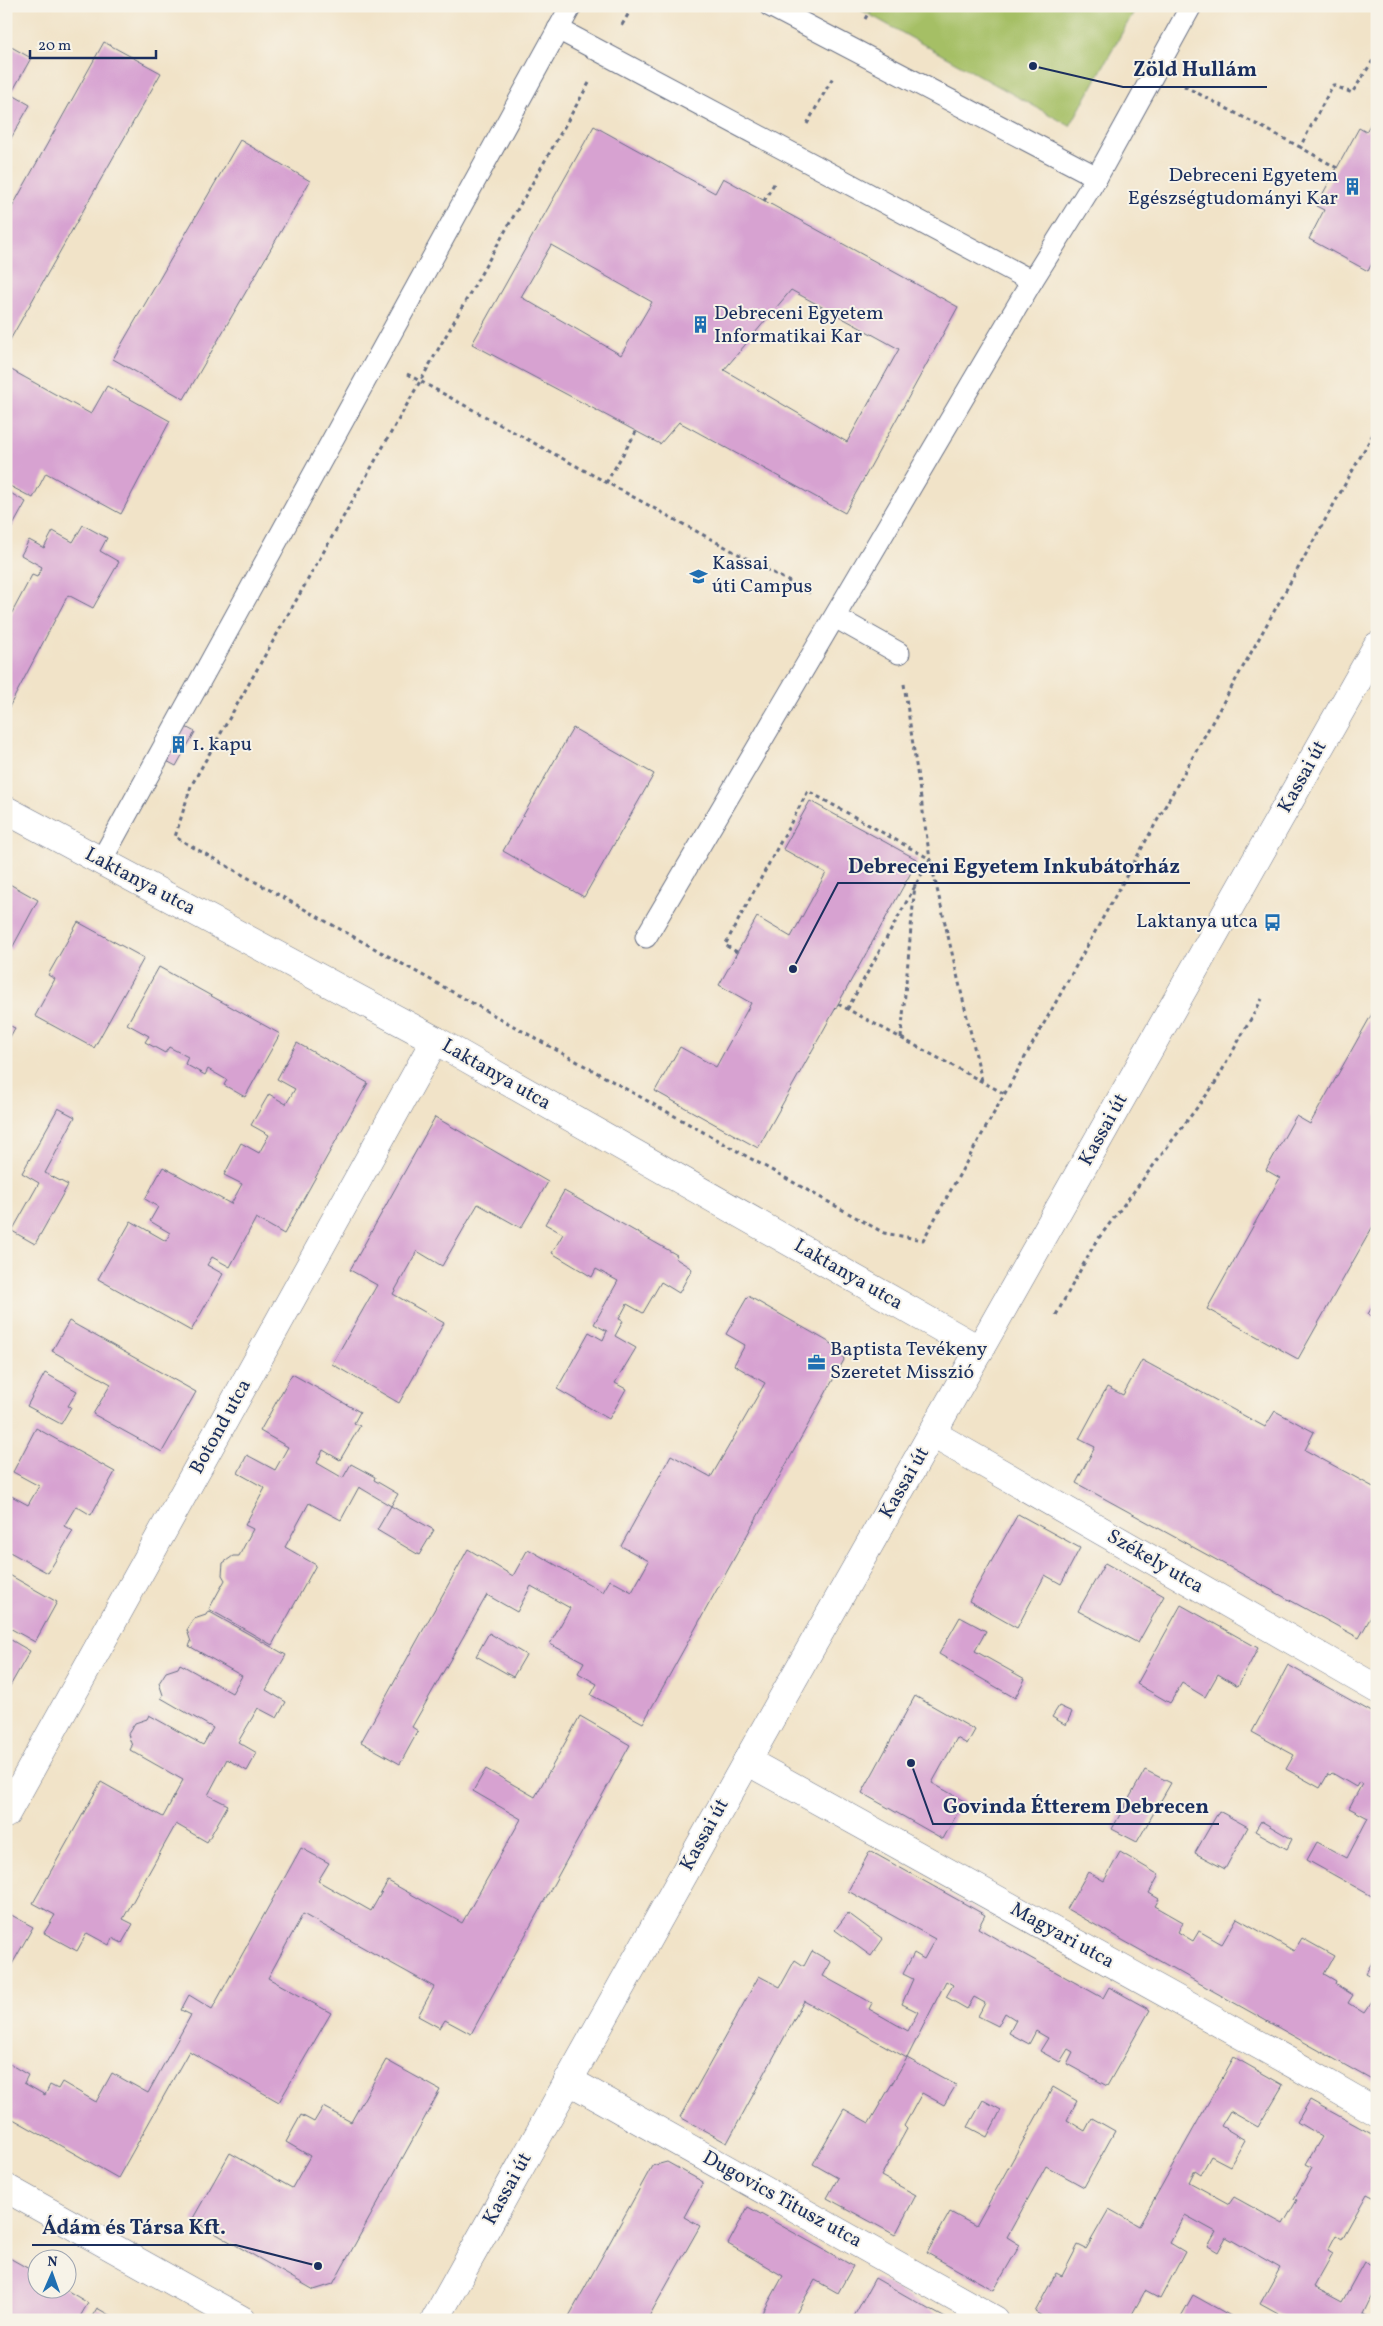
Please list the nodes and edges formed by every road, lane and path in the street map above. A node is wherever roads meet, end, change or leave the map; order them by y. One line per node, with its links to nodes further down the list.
1 (571, 6): 6 (lane)
2 (632, 6): 8 (path)
3 (770, 6): 7 (lane)
4 (872, 6): 7 (path)
5 (1190, 6): 10 (lane)
6 (558, 29): 8 (lane); 17 (lane)
7 (849, 47): 12 (path); 14 (lane)
8 (606, 54): 12 (lane); 18 (path)
9 (1377, 54): 11 (path)
10 (1155, 71): 11 (path); 14 (lane)
11 (1300, 147): 13 (path)
12 (792, 153): 15 (path); 16 (lane)
13 (1337, 168)
14 (1097, 177): 16 (lane)
15 (764, 201)
16 (1032, 281): 22 (lane)
17 (378, 358): 18 (path); 29 (lane)
18 (420, 381): 21 (path); 39 (path)
19 (1377, 427): 39 (path)
20 (636, 432): 21 (path)
21 (606, 483): 22 (path)
22 (837, 613): 24 (lane); 31 (lane)
23 (1377, 646): 41 (street, Kassai út)
24 (899, 653): 28 (path)
25 (6, 810): 29 (street, Laktanya utca)
26 (898, 835): 27 (path)
27 (895, 839): 28 (path); 32 (path)
28 (930, 859): 30 (path); 38 (path)
29 (101, 861): 37 (street, Laktanya utca)
30 (915, 883): 35 (path); 36 (path)
31 (646, 937)
32 (738, 952)
33 (1262, 999): 40 (path)
34 (838, 1004): 35 (path)
35 (847, 1010): 36 (path)
36 (901, 1038): 39 (path)
37 (436, 1040): 41 (street, Laktanya utca); 45 (street, Botond utca)
38 (982, 1081)
39 (1005, 1094)
40 (1056, 1314)
41 (980, 1350): 42 (street, Kassai út)
42 (933, 1434): 43 (street, Székely utca); 44 (street, Kassai út)
43 (1377, 1689)
44 (747, 1761): 46 (street, Kassai út); 47 (street, Magyari utca)
45 (6, 1814)
46 (568, 2080): 50 (street, Kassai út); 51 (street, Dugovics Titusz utca)
47 (1377, 2112)
48 (6, 2188): 49 (street)
49 (242, 2320)
50 (435, 2320)
51 (995, 2320)

